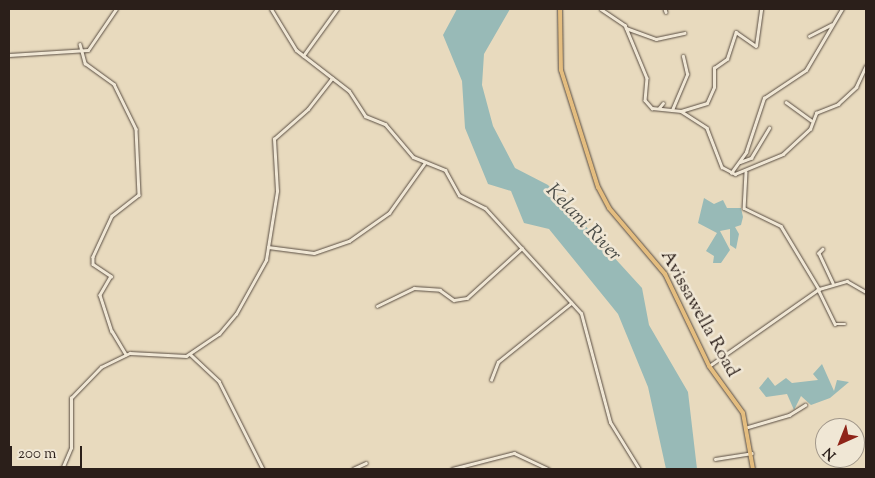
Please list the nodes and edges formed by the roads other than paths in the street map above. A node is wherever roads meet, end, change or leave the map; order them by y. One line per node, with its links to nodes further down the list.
1 (116, 9): 13 (street)
2 (271, 9): 15 (street)
3 (337, 9): 15 (street)
4 (560, 9): 41 (main road, Avissawella Road)
5 (601, 9): 9 (street)
6 (761, 9): 23 (street)
7 (842, 9): 8 (street)
8 (831, 25): 11 (street); 26 (street)
9 (626, 28): 10 (street); 21 (street)
10 (684, 33)
11 (809, 36)
12 (80, 44): 13 (street)
13 (82, 52): 14 (street); 39 (street)
14 (9, 55)
15 (303, 56): 18 (street)
16 (683, 56): 22 (street)
17 (866, 66): 24 (street)
18 (332, 78): 27 (street); 30 (street)
19 (786, 102): 24 (street)
20 (662, 103): 21 (street)
21 (659, 108): 22 (street)
22 (672, 110): 23 (street)
23 (680, 112): 29 (street)
24 (811, 120): 28 (street)
25 (769, 128): 26 (street)
26 (738, 162): 29 (street)
27 (424, 164): 30 (street); 31 (street)
28 (746, 172): 29 (street); 34 (street)
29 (731, 173)
30 (268, 247): 40 (street)
31 (522, 248): 36 (street); 37 (street)
32 (823, 249): 33 (street)
33 (833, 283): 34 (street); 35 (street)
34 (818, 289): 38 (street); 41 (street)
35 (866, 292)
36 (572, 302): 42 (street); 53 (street)
37 (377, 306)
38 (845, 324)
39 (126, 354): 40 (street); 48 (street)
40 (190, 354): 49 (street)
41 (709, 366): 44 (main road, Avissawella Road)
42 (492, 380)
43 (805, 404): 44 (street)
44 (748, 427): 45 (main road, Avissawella Road)
45 (752, 452): 46 (street); 54 (main road, Avissawella Road)
46 (716, 459)
47 (366, 463): 50 (street)
48 (62, 469)
49 (263, 469)
50 (353, 469)
51 (452, 469): 52 (street)
52 (549, 469)
53 (639, 469)
54 (754, 469)

